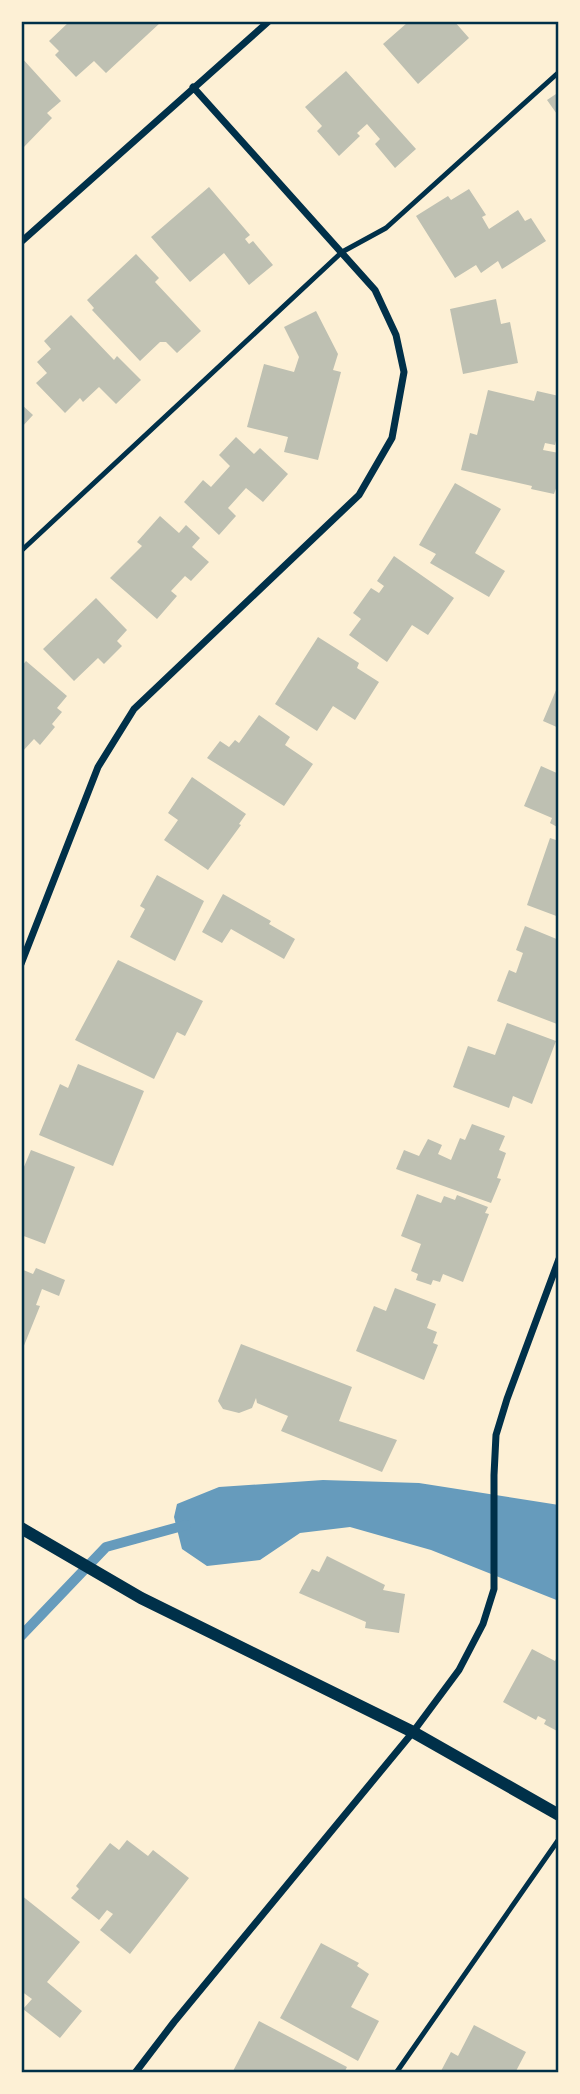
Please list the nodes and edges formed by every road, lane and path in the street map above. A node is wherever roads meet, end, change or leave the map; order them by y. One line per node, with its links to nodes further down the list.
1 (269, 21): 3 (street)
2 (559, 72): 5 (lane)
3 (193, 87): 4 (street); 5 (street)
4 (21, 242)
5 (342, 252): 6 (lane); 7 (street)
6 (21, 551)
7 (21, 964)
8 (559, 1259): 10 (street)
9 (21, 1528): 10 (street)
10 (413, 1732): 11 (street); 13 (street)
11 (559, 1815)
12 (559, 1839): 14 (lane)
13 (135, 2073)
14 (396, 2073)

